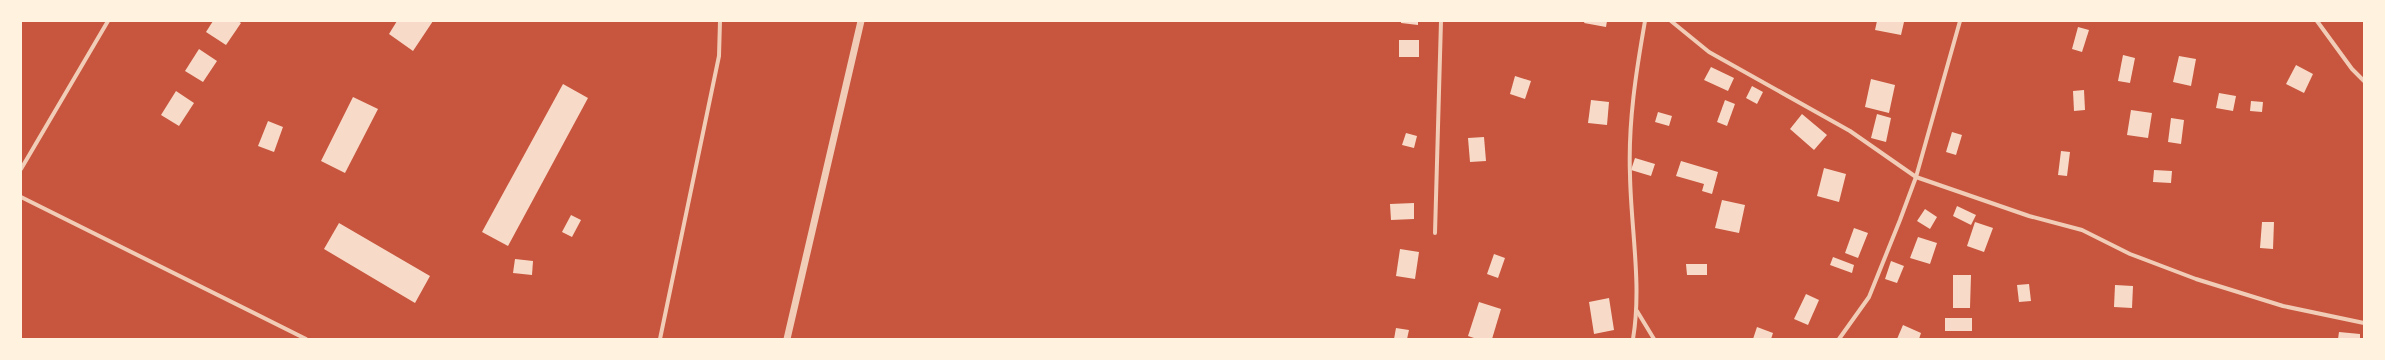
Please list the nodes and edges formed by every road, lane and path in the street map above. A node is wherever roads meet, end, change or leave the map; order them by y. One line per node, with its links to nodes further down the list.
1 (108, 21): 10 (street)
2 (720, 21): 17 (street)
3 (861, 21): 18 (street)
4 (1441, 21): 13 (street)
5 (1645, 21): 14 (street)
6 (1671, 21): 11 (street)
7 (1960, 21): 11 (street)
8 (2317, 21): 9 (street)
9 (2364, 81)
10 (21, 169)
11 (1916, 177): 15 (street); 21 (street)
12 (21, 197): 16 (street)
13 (1435, 233)
14 (1637, 311): 19 (street); 20 (street)
15 (2364, 323)
16 (306, 339)
17 (660, 339)
18 (787, 339)
19 (1633, 339)
20 (1654, 339)
21 (1839, 339)

